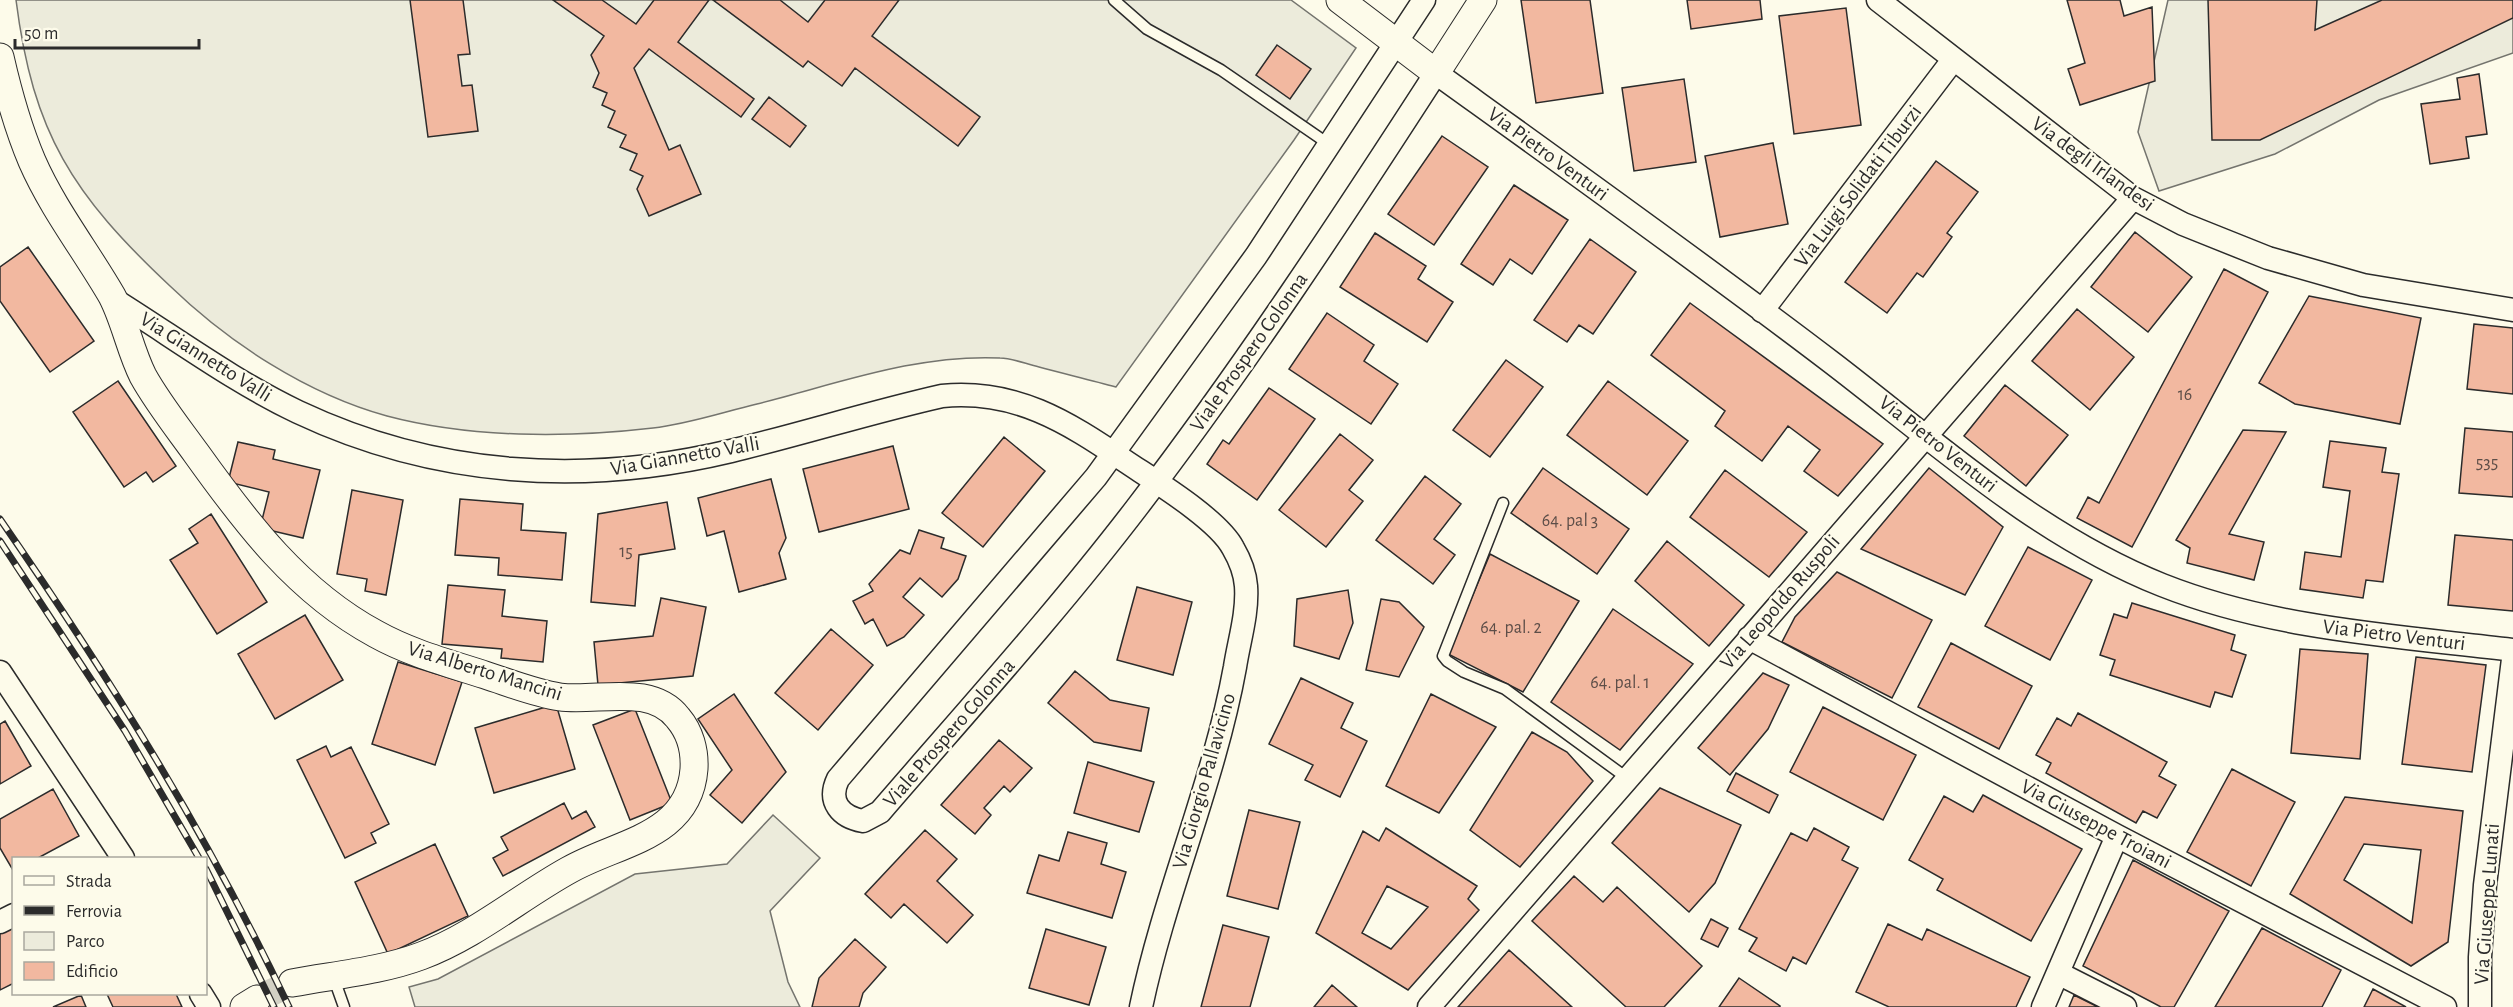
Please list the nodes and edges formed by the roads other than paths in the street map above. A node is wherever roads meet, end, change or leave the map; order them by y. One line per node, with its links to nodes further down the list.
1 (1114, 0): 10 (lane)
2 (1340, 0): 6 (street)
3 (1424, 0): 6 (street, Viale Prospero Colonna)
4 (1483, 0): 9 (street, Viale Prospero Colonna)
5 (1878, 0): 8 (street, Via degli Irlandesi)
6 (1395, 43): 9 (street); 10 (street, Viale Prospero Colonna)
7 (0, 57): 12 (street, Via Giannetto Valli)
8 (1953, 60): 11 (street, Via degli Irlandesi); 14 (street, Via Luigi Solidati Tiburzi)
9 (1436, 73): 14 (street, Via Pietro Venturi); 17 (street, Viale Prospero Colonna)
10 (1330, 145): 16 (street, Viale Prospero Colonna)
11 (2133, 198): 13 (street, Via degli Irlandesi); 15 (street, Via Leopoldo Ruspoli)
12 (113, 298): 16 (street, Via Giannetto Valli); 28 (street, Via Alberto Mancini)
13 (2513, 309)
14 (1762, 311): 15 (street, Via Pietro Venturi)
15 (1925, 434): 19 (street, Via Leopoldo Ruspoli); 20 (street, Via Pietro Venturi)
16 (1114, 453): 17 (street, Via Giannetto Valli); 17 (street, Viale Prospero Colonna)
17 (1156, 482): 31 (street, Via Giorgio Pallavicino)
18 (1503, 503): 24 (lane)
19 (1749, 638): 24 (street, Via Leopoldo Ruspoli); 25 (street, Via Giuseppe Troiani)
20 (2513, 650)
21 (2513, 659): 36 (street, Via Giuseppe Lunati)
22 (0, 672): 23 (street)
23 (8, 703): 26 (street)
24 (1627, 778): 32 (street, Via Leopoldo Ruspoli)
25 (2117, 836): 27 (street); 35 (street, Via Giuseppe Troiani)
26 (120, 857)
27 (2058, 972): 33 (street); 34 (street)
28 (333, 976): 29 (street, Via Alberto Mancini); 30 (lane)
29 (292, 983)
30 (344, 1007)
31 (1142, 1007)
32 (1429, 1007)
33 (2043, 1007)
34 (2125, 1007)
35 (2445, 1007)
36 (2480, 1007)

